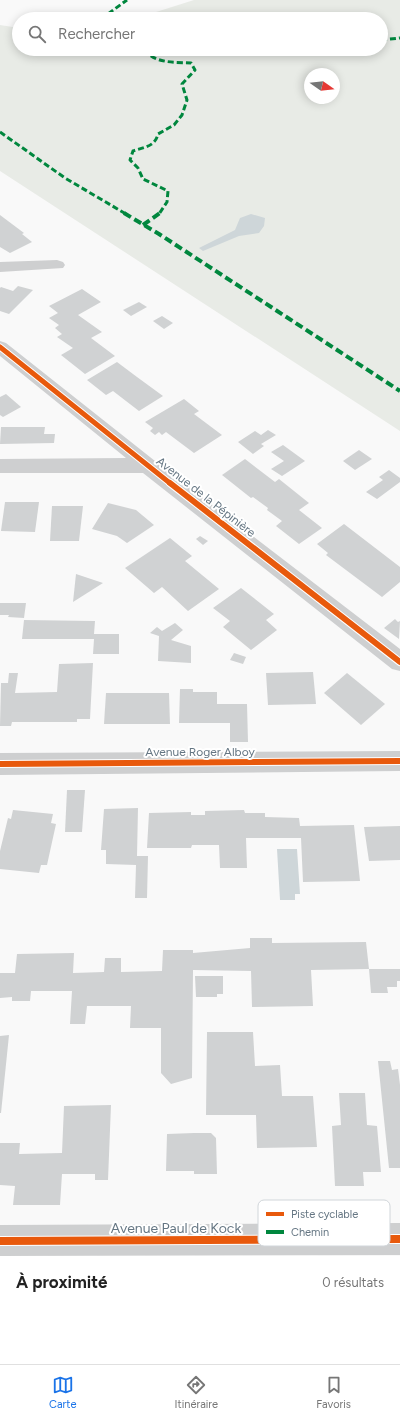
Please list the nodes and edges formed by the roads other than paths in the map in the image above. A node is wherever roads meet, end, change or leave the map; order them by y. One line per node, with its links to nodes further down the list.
1 (57, 265): 2 (street)
2 (0, 266)
3 (0, 347): 5 (street, Avenue de la Pépinière)
4 (0, 466): 5 (street)
5 (148, 466): 6 (street, Avenue de la Pépinière)
6 (400, 662)
7 (400, 761): 8 (street, Avenue Roger Alboy)
8 (0, 764)
9 (390, 1239): 10 (street, Avenue Paul de Kock)
10 (400, 1239)
11 (258, 1240): 12 (street, Avenue Paul de Kock)
12 (0, 1241)

